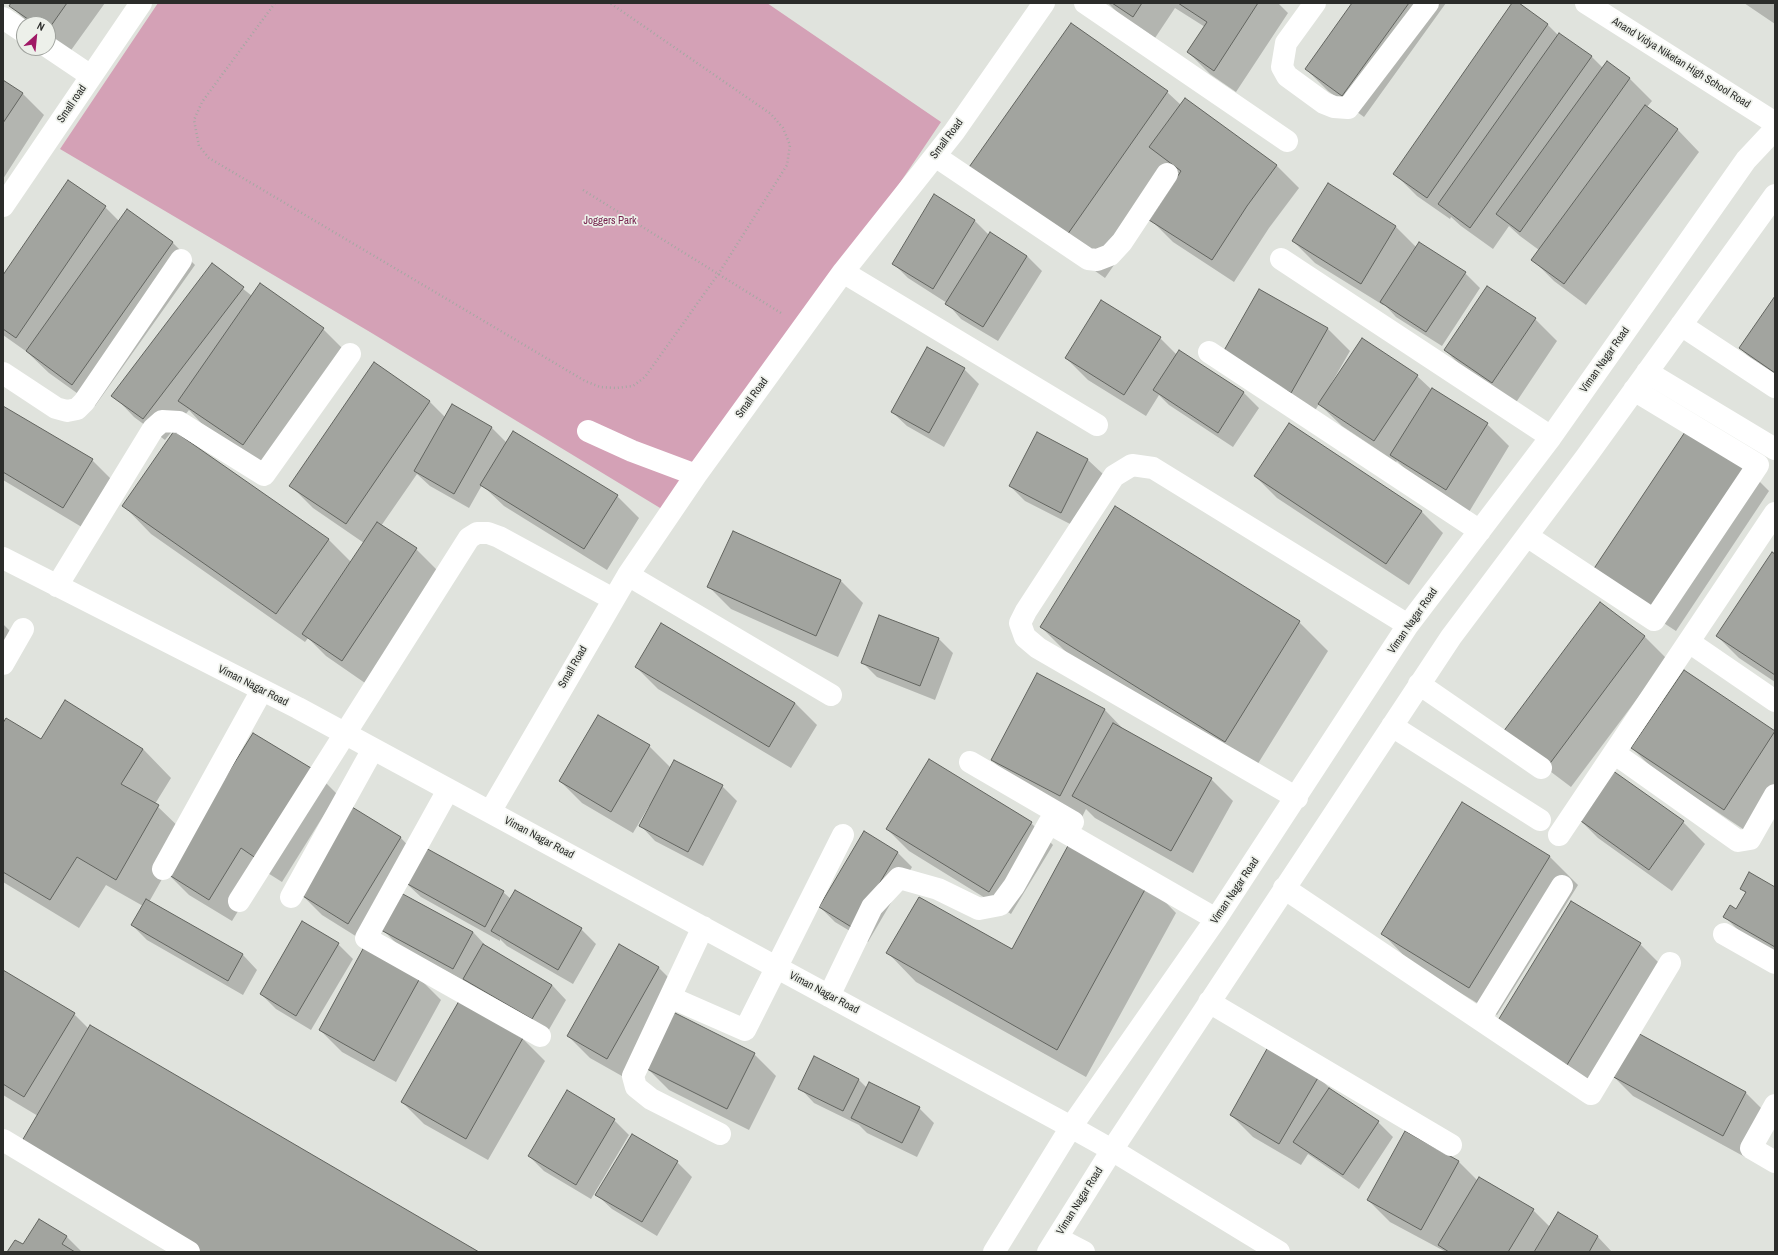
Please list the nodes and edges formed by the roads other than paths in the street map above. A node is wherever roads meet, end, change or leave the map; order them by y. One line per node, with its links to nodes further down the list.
1 (141, 3): 10 (street, Small road)
2 (1044, 3): 14 (street, Small Road)
3 (1085, 3): 13 (street)
4 (1315, 3): 5 (street)
5 (1428, 3)
6 (1589, 4): 11 (street, Anand Vidya Niketan High School Road)
7 (3, 18): 8 (street)
8 (16, 27)
9 (56, 52): 10 (street)
10 (91, 76): 17 (street, Small road)
11 (1775, 123)
12 (1775, 129): 30 (street, Viman Nagar Road)
13 (1287, 141)
14 (935, 156): 15 (street); 20 (street, Small Road)
15 (1167, 174)
16 (1775, 195): 21 (street, Viman Nagar Road)
17 (3, 206)
18 (1281, 259): 30 (street)
19 (181, 260): 25 (street)
20 (843, 272): 28 (street); 32 (street, Small Road)
21 (1681, 324): 24 (street, Viman Nagar Road); 26 (street)
22 (1209, 352): 34 (street)
23 (350, 354): 38 (street)
24 (1647, 372): 27 (street, Viman Nagar Road); 31 (street)
25 (3, 373)
26 (1775, 387)
27 (1634, 390): 35 (street, Viman Nagar Road); 35 (street)
28 (1097, 425)
29 (588, 431): 32 (street)
30 (1551, 437): 34 (street, Viman Nagar Road)
31 (1775, 449)
32 (696, 475): 37 (street, Small Road)
33 (1775, 513): 43 (street)
34 (1480, 531): 41 (street, Viman Nagar Road)
35 (1524, 540): 39 (street); 45 (street, Viman Nagar Road)
36 (3, 558): 38 (street, Viman Nagar Road)
37 (628, 575): 40 (street, Small Road); 47 (street)
38 (57, 586): 46 (street, Viman Nagar Road)
39 (1590, 592)
40 (613, 599): 50 (street); 58 (street, Small Road)
41 (1408, 625): 57 (street, Viman Nagar Road); 57 (street)
42 (23, 629): 44 (street)
43 (1688, 642): 48 (street); 52 (street)
44 (3, 664)
45 (1419, 684): 49 (street, Viman Nagar Road); 54 (street)
46 (262, 690): 50 (street, Viman Nagar Road); 62 (street)
47 (831, 695)
48 (1775, 700)
49 (1392, 726): 59 (street); 64 (street, Viman Nagar Road)
50 (344, 734): 51 (street, Viman Nagar Road); 66 (street)
51 (373, 749): 55 (street, Viman Nagar Road); 65 (street)
52 (1614, 753): 56 (street); 61 (street)
53 (970, 762): 67 (street)
54 (1541, 768)
55 (448, 790): 58 (street, Viman Nagar Road); 77 (street)
56 (1775, 795)
57 (1297, 798): 67 (street, Viman Nagar Road)
58 (490, 812): 68 (street, Viman Nagar Road)
59 (1540, 820)
60 (843, 835): 72 (street)
61 (1559, 835)
62 (163, 869)
63 (1562, 886): 76 (street)
64 (1284, 888): 75 (street, Viman Nagar Road); 76 (street)
65 (292, 897)
66 (240, 901)
67 (1220, 914): 73 (street); 79 (street, Viman Nagar Road)
68 (703, 927): 72 (street, Viman Nagar Road); 74 (street)
69 (1724, 934): 71 (street)
70 (1670, 963): 76 (street)
71 (1775, 963)
72 (776, 966): 73 (street, Viman Nagar Road); 74 (street)
73 (829, 996): 79 (street, Viman Nagar Road)
74 (672, 998): 80 (street)
75 (1209, 1002): 82 (street); 83 (street, Viman Nagar Road)
76 (1480, 1019)
77 (540, 1036)
78 (1775, 1105): 84 (street)
79 (1071, 1127): 83 (street, Viman Nagar Road); 87 (street, Viman Nagar Road)
80 (720, 1134)
81 (3, 1140): 86 (street)
82 (1451, 1145)
83 (1112, 1150): 85 (street, Viman Nagar Road); 89 (street)
84 (1775, 1162)
85 (1053, 1245): 88 (street)
86 (189, 1252)
87 (994, 1252)
88 (1084, 1252)
89 (1279, 1252)

